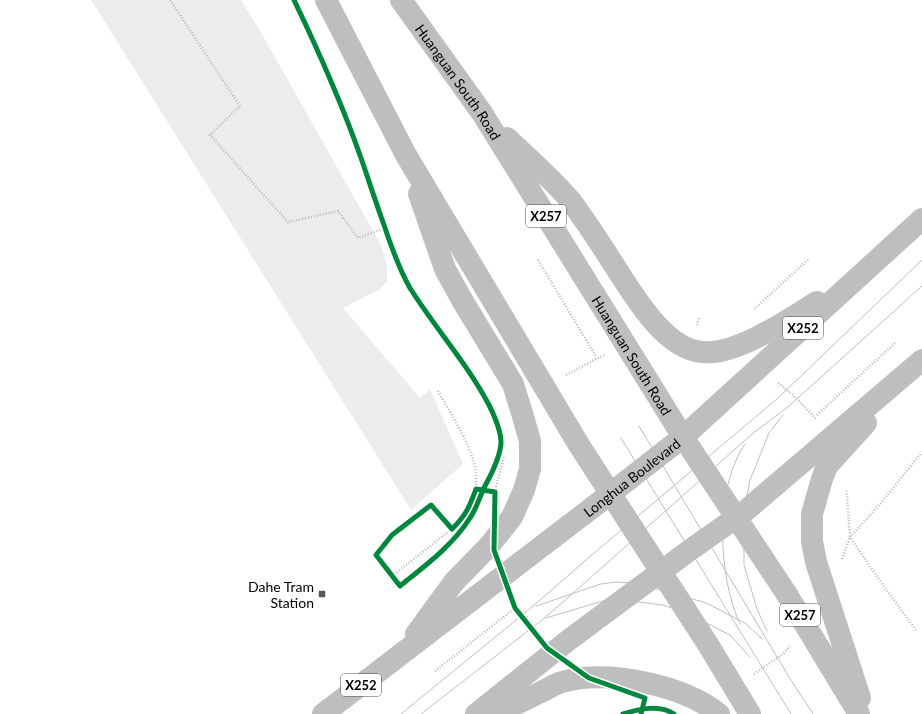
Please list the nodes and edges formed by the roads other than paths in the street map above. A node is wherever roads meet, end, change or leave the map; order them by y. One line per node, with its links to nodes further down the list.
1 (326, 0): 4 (main road)
2 (401, 0): 3 (main road, Huanguan South Road / X257)
3 (482, 113): 6 (main road); 8 (main road, Huanguan South Road / X257)
4 (406, 154): 9 (main road); 12 (main road)
5 (922, 219): 6 (main road, Longhua Boulevard / X252)
6 (858, 278): 8 (main road, Longhua Boulevard / X252)
7 (922, 360): 10 (main road); 19 (main road)
8 (683, 437): 9 (main road, Longhua Boulevard / X252); 10 (main road, Huanguan South Road / X257)
9 (610, 494): 11 (main road); 12 (main road, Longhua Boulevard / X252)
10 (738, 517): 11 (main road); 18 (main road, Huanguan South Road / X257)
11 (661, 572): 14 (main road); 17 (main road)
12 (399, 656): 13 (main road, Longhua Boulevard / X252)
13 (323, 714)
14 (476, 714)
15 (496, 714): 16 (main road)
16 (719, 714)
17 (750, 714)
18 (859, 714)
19 (865, 714)

